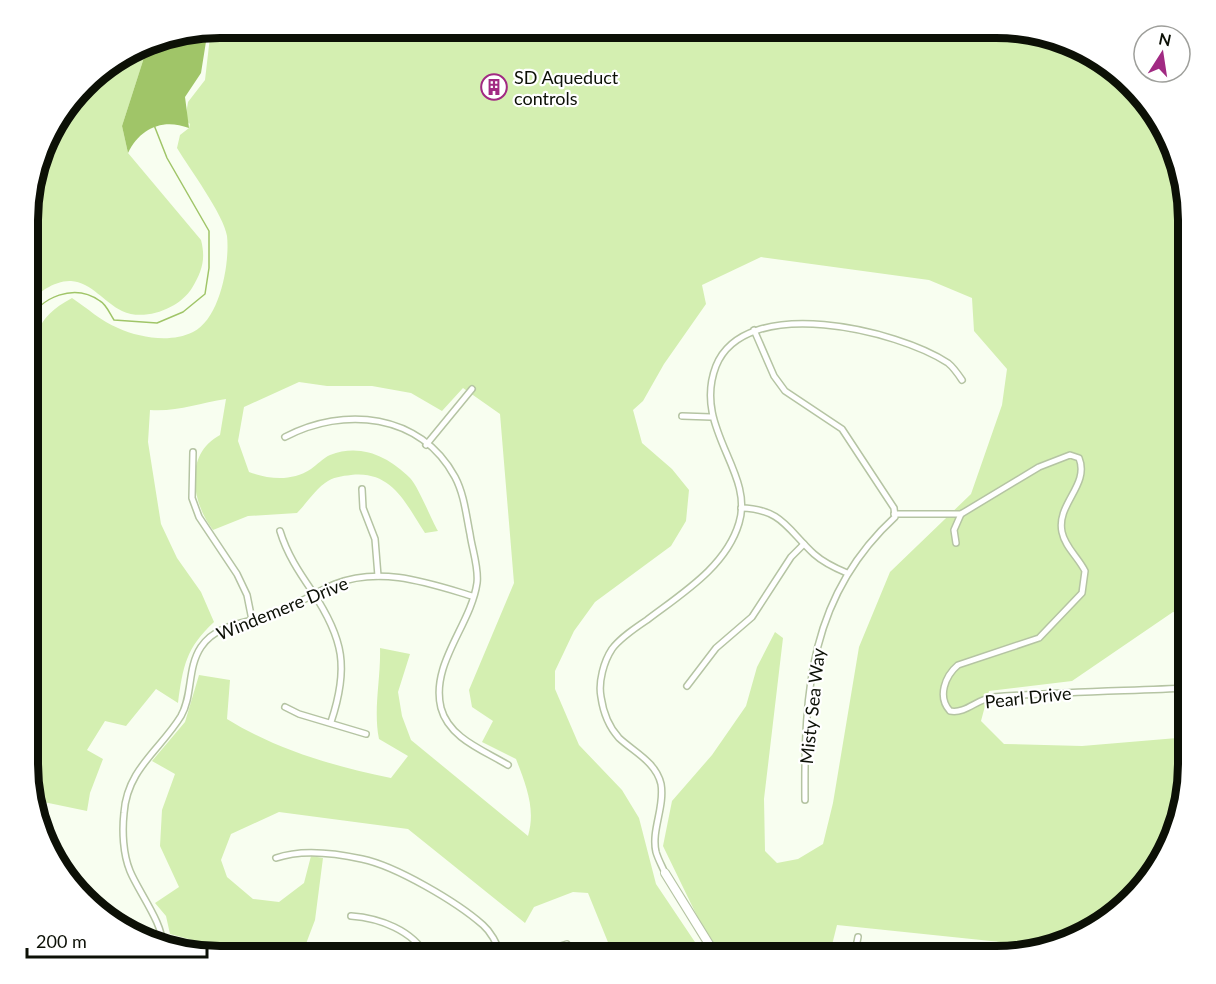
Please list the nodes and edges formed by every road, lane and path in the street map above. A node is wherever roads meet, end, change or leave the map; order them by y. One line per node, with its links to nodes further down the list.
1 (754, 330): 2 (street); 5 (street); 11 (street)
2 (962, 380)
3 (472, 389): 7 (street)
4 (682, 416): 5 (street)
5 (711, 417): 10 (street)
6 (285, 437): 7 (street)
7 (426, 445): 19 (street)
8 (193, 452): 20 (street)
9 (362, 489): 17 (street)
10 (741, 508): 15 (street); 29 (street)
11 (894, 514): 12 (street); 16 (street, Misty Sea Way)
12 (961, 514): 14 (street); 22 (street, Pearl Drive)
13 (280, 531): 18 (street)
14 (956, 543)
15 (804, 544): 16 (street); 21 (street)
16 (848, 573): 27 (street, Misty Sea Way)
17 (378, 576): 18 (street, Windemere Drive); 19 (street, Windemere Drive)
18 (314, 594): 20 (street, Windemere Drive); 24 (street)
19 (472, 596): 26 (street)
20 (252, 620): 31 (street, Windemere Drive)
21 (687, 686)
22 (1178, 688)
23 (285, 707): 24 (street)
24 (331, 722): 25 (street)
25 (366, 734)
26 (508, 765)
27 (805, 800)
28 (276, 858): 34 (street)
29 (665, 873): 35 (street)
30 (351, 916): 33 (street)
31 (160, 936)
32 (858, 936): 36 (street)
33 (418, 946)
34 (496, 946)
35 (710, 946)
36 (856, 946)

